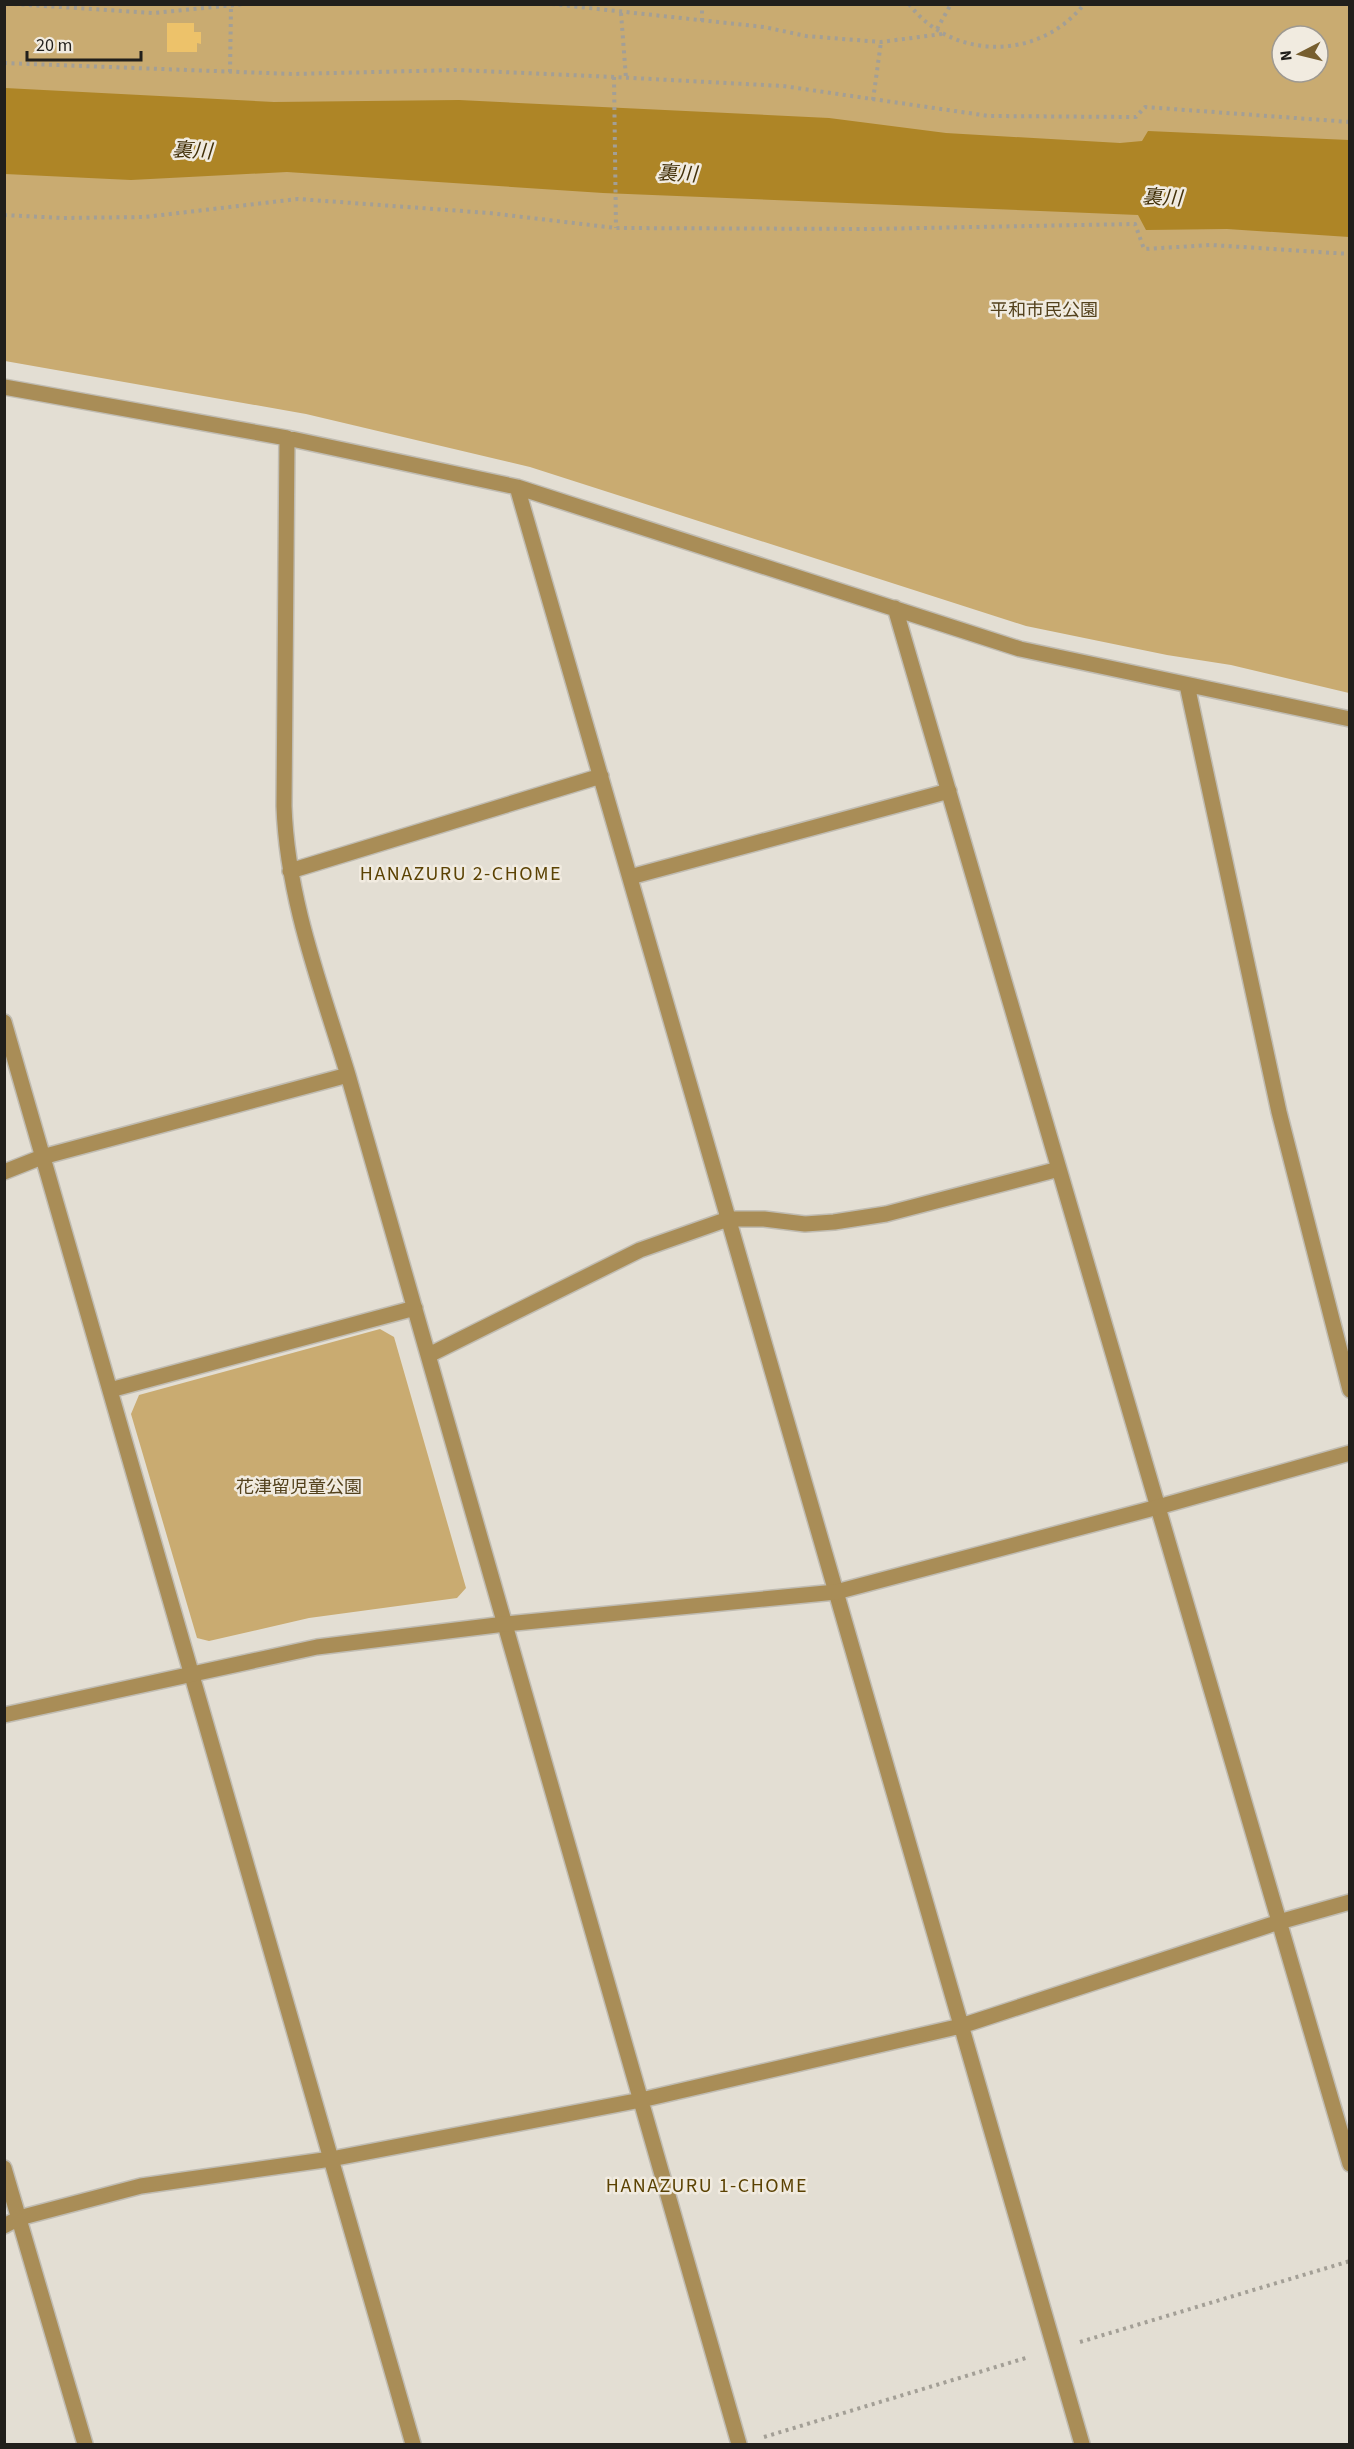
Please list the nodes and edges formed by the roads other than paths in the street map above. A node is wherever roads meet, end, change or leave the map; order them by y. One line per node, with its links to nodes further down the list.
1 (4, 387): 2 (street)
2 (287, 438): 3 (street); 9 (street)
3 (518, 488): 4 (street); 7 (street)
4 (895, 608): 5 (street); 8 (street)
5 (1187, 685): 6 (street); 20 (street)
6 (1350, 719)
7 (601, 776): 9 (street); 10 (street)
8 (949, 791): 10 (street); 14 (street)
9 (290, 872): 12 (street)
10 (630, 877): 16 (street)
11 (4, 1022): 13 (street)
12 (348, 1075): 13 (street); 17 (street)
13 (42, 1157): 15 (street); 19 (street)
14 (1059, 1169): 16 (street); 22 (street)
15 (4, 1172)
16 (728, 1219): 18 (street); 23 (street)
17 (415, 1308): 18 (street); 19 (street)
18 (429, 1355): 24 (street)
19 (110, 1390): 25 (street)
20 (1350, 1390)
21 (1350, 1453): 22 (street)
22 (1158, 1507): 23 (street); 28 (street)
23 (836, 1592): 24 (street); 29 (street)
24 (505, 1624): 25 (street); 30 (street)
25 (193, 1674): 26 (street); 31 (street)
26 (4, 1716)
27 (1350, 1902): 28 (street)
28 (1279, 1922): 29 (street); 32 (street)
29 (961, 2026): 30 (street); 39 (street)
30 (641, 2100): 31 (street); 38 (street)
31 (331, 2159): 34 (street); 37 (street)
32 (1350, 2164)
33 (4, 2168): 34 (street)
34 (19, 2218): 35 (street); 36 (street)
35 (4, 2226)
36 (85, 2445)
37 (413, 2445)
38 (739, 2445)
39 (1082, 2445)

